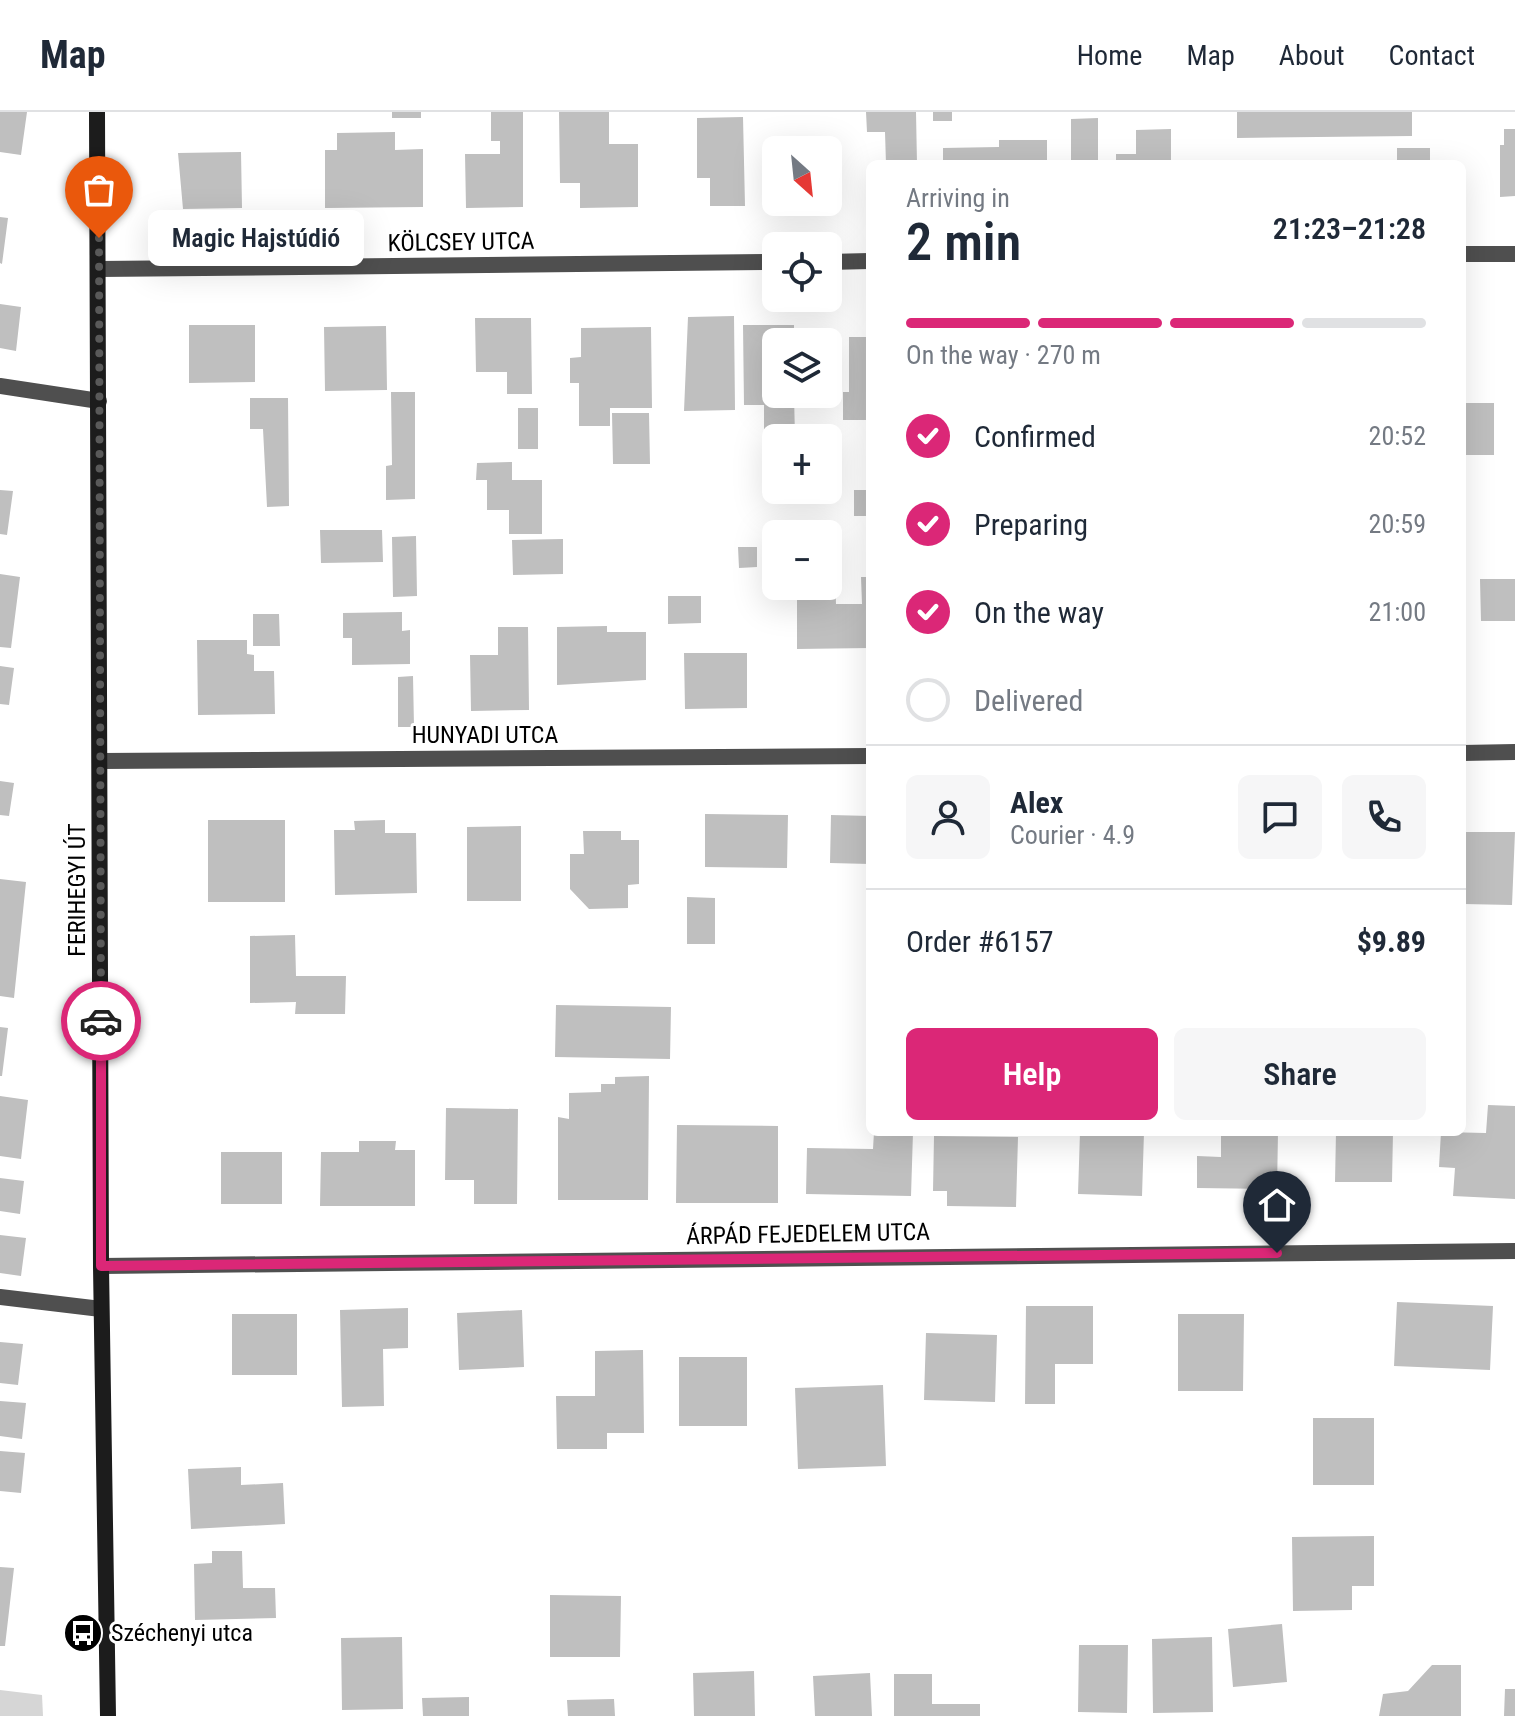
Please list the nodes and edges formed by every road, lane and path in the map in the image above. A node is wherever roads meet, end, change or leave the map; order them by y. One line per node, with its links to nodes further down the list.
1 (97, 112): 7 (main road, FERIHEGYI ÚT)
2 (1466, 254): 3 (street)
3 (1515, 254)
4 (866, 261): 6 (street)
5 (762, 262): 7 (street, KÖLCSEY UTCA)
6 (842, 262)
7 (99, 269): 9 (main road, FERIHEGYI ÚT)
8 (0, 386): 9 (street)
9 (99, 401): 13 (main road, FERIHEGYI ÚT)
10 (1515, 752): 11 (street)
11 (1466, 753)
12 (866, 756): 13 (street, HUNYADI UTCA)
13 (101, 761): 15 (main road, FERIHEGYI ÚT)
14 (1515, 1251): 15 (street, ÁRPÁD FEJEDELEM UTCA)
15 (101, 1266): 17 (main road, FERIHEGYI ÚT)
16 (0, 1297): 17 (street)
17 (101, 1309): 18 (main road, FERIHEGYI ÚT)
18 (108, 1716)

